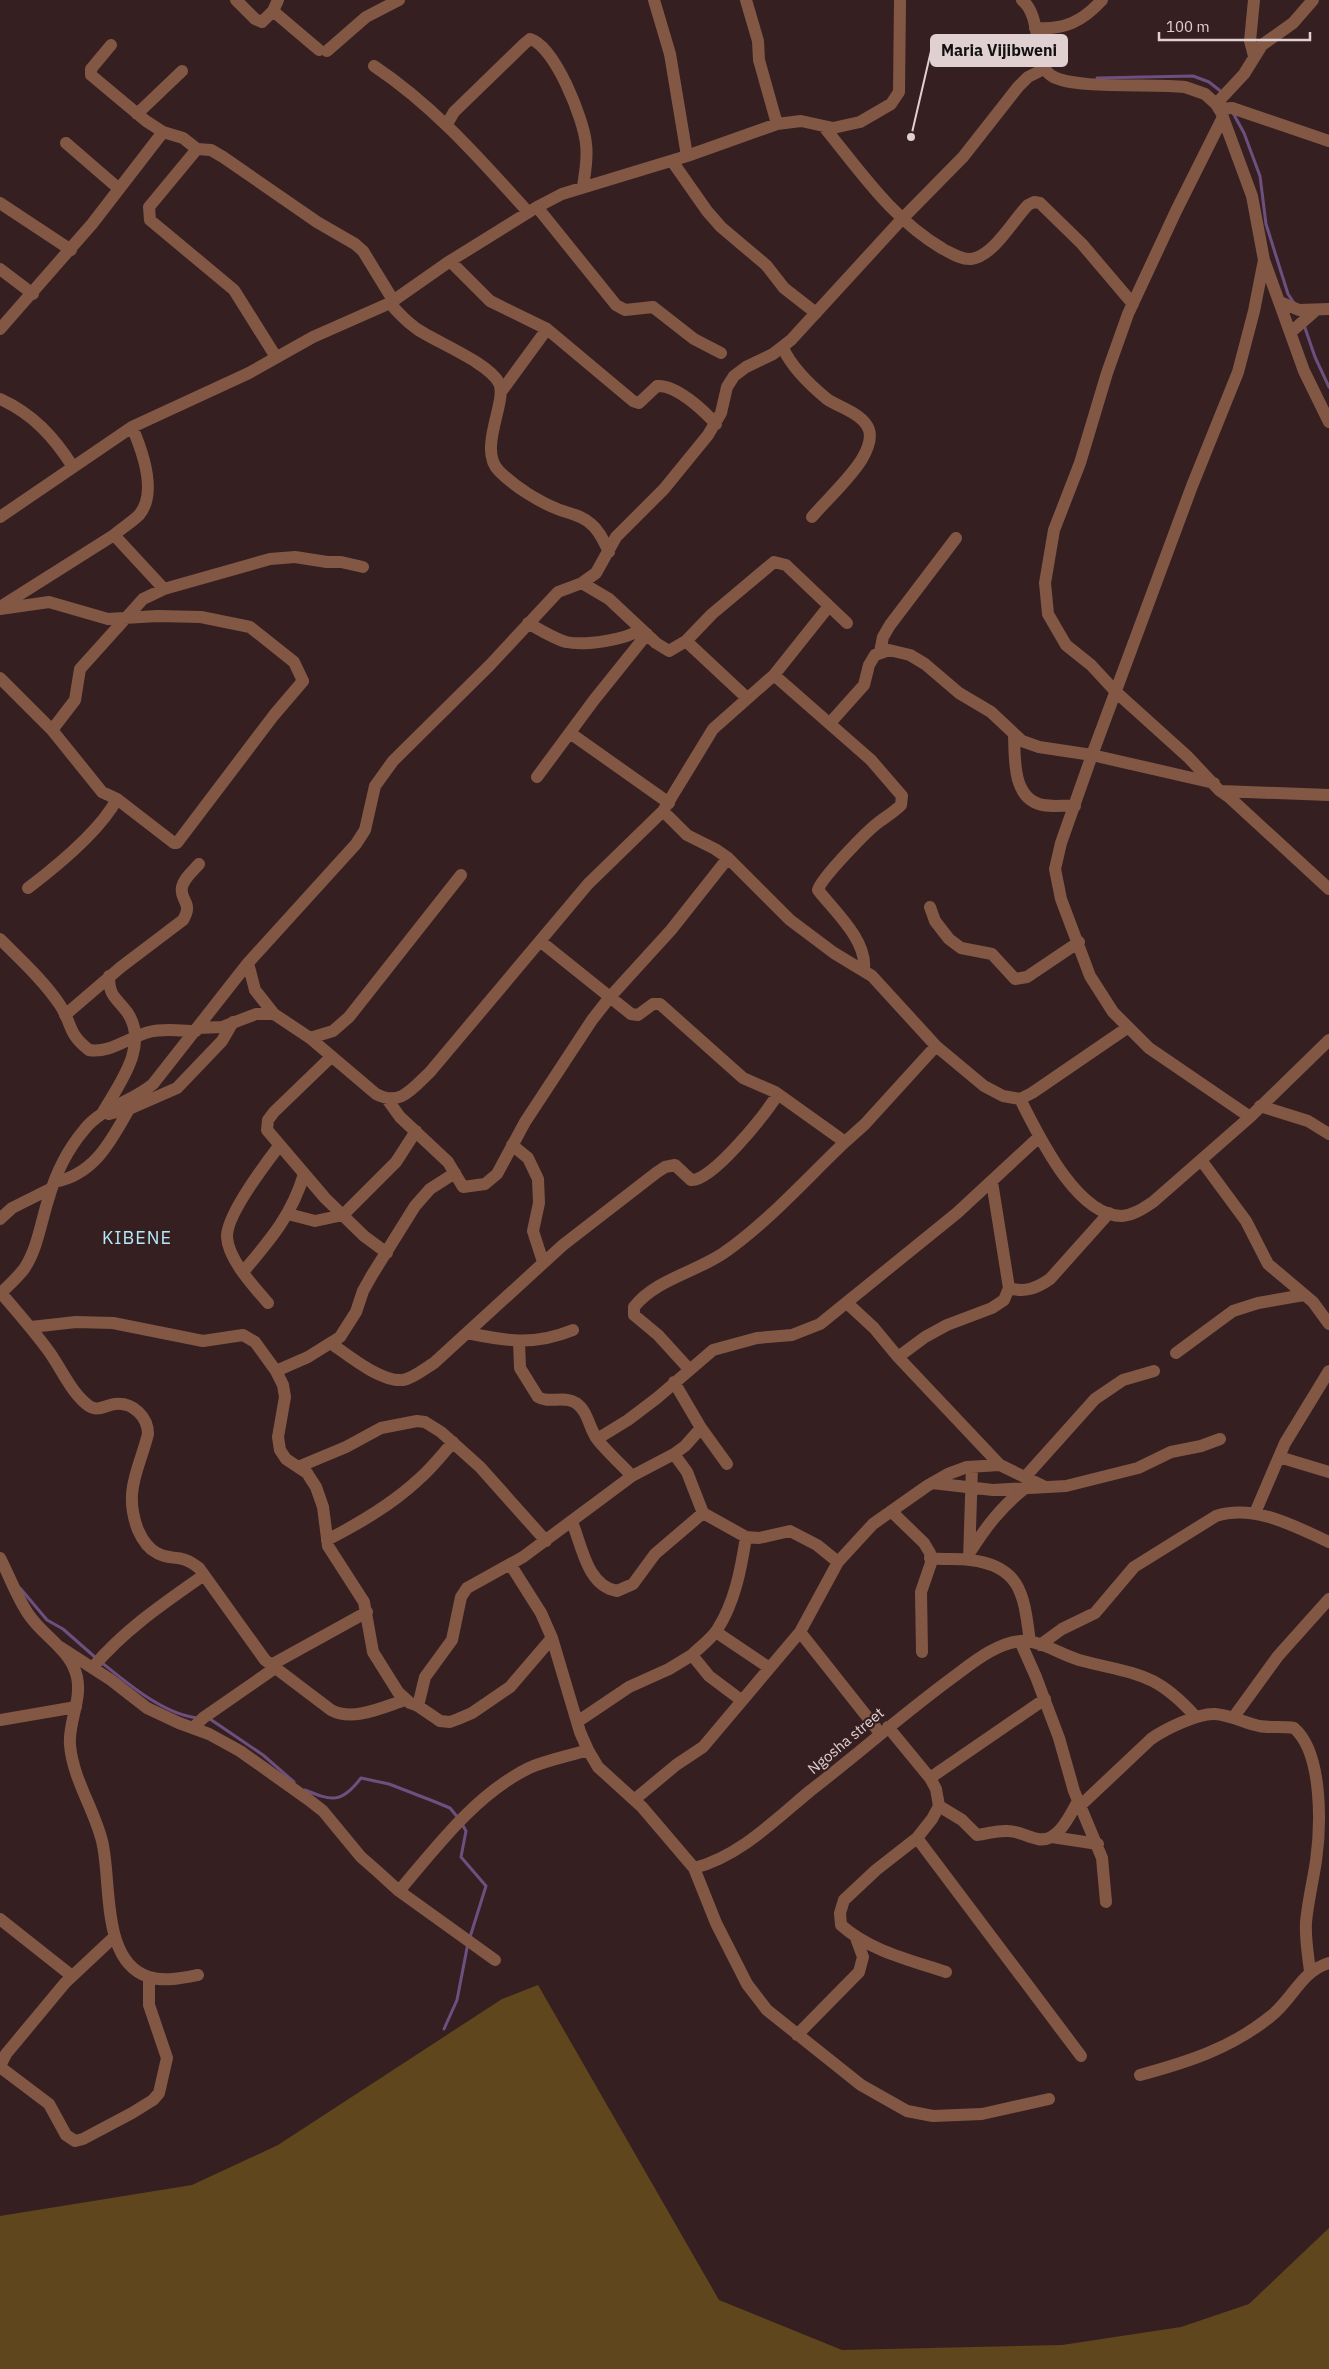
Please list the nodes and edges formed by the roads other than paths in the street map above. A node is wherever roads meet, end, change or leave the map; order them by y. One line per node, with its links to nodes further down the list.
1 (236, 0): 10 (street)
2 (398, 0): 10 (street)
3 (654, 0): 26 (street)
4 (746, 0): 20 (street)
5 (900, 0): 21 (street)
6 (1022, 0): 11 (street)
7 (1102, 0): 11 (street)
8 (1254, 0): 13 (street)
9 (1313, 0): 13 (street)
10 (275, 5)
11 (1035, 28): 15 (street)
12 (111, 45): 18 (street)
13 (1254, 56): 17 (street)
14 (374, 66): 19 (street)
15 (1044, 69): 17 (street); 32 (street)
16 (182, 70): 18 (street)
17 (1220, 110): 23 (street); 34 (street); 40 (street)
18 (137, 114): 22 (street)
19 (447, 124): 28 (street); 31 (street)
20 (777, 124): 21 (street); 26 (street)
21 (824, 127): 32 (street)
22 (163, 132): 25 (street); 29 (street)
23 (1329, 141)
24 (66, 143): 29 (street)
25 (197, 149): 38 (street); 49 (street)
26 (687, 156): 27 (street)
27 (672, 161): 28 (street); 43 (street)
28 (583, 186): 31 (street)
29 (118, 188): 33 (street)
30 (0, 203): 33 (street)
31 (532, 209): 35 (street); 48 (street)
32 (901, 220): 40 (street); 43 (street)
33 (71, 250): 37 (street)
34 (1264, 260): 39 (street); 74 (street)
35 (450, 261): 38 (street); 45 (street)
36 (0, 269): 37 (street)
37 (33, 294): 44 (street)
38 (392, 302): 49 (street); 50 (street)
39 (1280, 302): 42 (street); 46 (street)
40 (1133, 304): 74 (street)
41 (1329, 309): 42 (street)
42 (1315, 311): 46 (street)
43 (816, 313): 47 (street)
44 (0, 329)
45 (547, 329): 50 (street); 53 (street)
46 (1291, 332): 52 (street)
47 (783, 348): 53 (street); 57 (street)
48 (721, 353)
49 (276, 357): 54 (street)
50 (501, 392): 60 (street)
51 (0, 399): 55 (street)
52 (1329, 422)
53 (716, 424): 60 (street)
54 (132, 427): 55 (street); 58 (street)
55 (73, 467): 56 (street)
56 (0, 517)
57 (812, 517)
58 (114, 534): 63 (street); 65 (street)
59 (956, 538): 71 (street)
60 (609, 552): 62 (street)
61 (363, 567): 63 (street)
62 (582, 583): 67 (street); 69 (street)
63 (164, 589): 66 (street)
64 (829, 606): 68 (street); 70 (street); 72 (street)
65 (0, 608): 66 (street)
66 (125, 619): 77 (street); 84 (street)
67 (528, 623): 69 (street); 96 (street)
68 (847, 623)
69 (644, 631): 70 (street); 78 (street)
70 (686, 641): 75 (street)
71 (880, 652): 76 (street); 79 (street)
72 (774, 675): 75 (street); 76 (street)
73 (0, 678): 77 (street)
74 (1116, 692): 80 (street); 82 (street)
75 (747, 698): 86 (street)
76 (830, 723): 97 (street)
77 (52, 730): 84 (street)
78 (570, 733): 81 (street); 86 (street)
79 (1014, 735): 80 (street); 85 (street)
80 (1092, 755): 82 (street); 85 (street)
81 (537, 777)
82 (1216, 787): 83 (street); 91 (street)
83 (1329, 795)
84 (117, 800): 90 (street)
85 (1075, 806): 95 (street)
86 (666, 807): 87 (street); 94 (street)
87 (728, 858): 97 (street); 99 (street)
88 (199, 864): 98 (street)
89 (461, 875): 106 (street)
90 (28, 888)
91 (1329, 889)
92 (930, 907): 95 (street)
93 (0, 939): 101 (street)
94 (540, 941): 99 (street); 112 (street)
95 (1079, 942): 103 (street)
96 (248, 962): 100 (street); 104 (street)
97 (864, 970): 108 (street)
98 (109, 976): 101 (street); 105 (street)
99 (610, 996): 110 (street); 122 (street)
100 (274, 1014): 102 (street); 106 (street)
101 (65, 1015): 105 (street)
102 (233, 1022): 104 (street); 114 (street)
103 (1127, 1028): 111 (street); 116 (street)
104 (197, 1030): 105 (street); 115 (street)
105 (135, 1037): 115 (street)
106 (310, 1038): 109 (street)
107 (1329, 1040): 113 (street)
108 (936, 1046): 111 (street); 120 (street)
109 (331, 1057): 112 (street); 121 (street)
110 (778, 1094): 120 (street); 133 (street)
111 (1020, 1099): 119 (street)
112 (387, 1100): 117 (street)
113 (1260, 1106): 116 (street); 118 (street)
114 (129, 1109): 115 (street); 127 (street)
115 (100, 1114): 127 (street)
116 (1250, 1117): 123 (street)
117 (416, 1131): 124 (street); 130 (street)
118 (1329, 1134)
119 (1039, 1137): 126 (street); 128 (street)
120 (846, 1142): 148 (street)
121 (279, 1146): 125 (street); 134 (street)
122 (512, 1146): 124 (street); 133 (street)
123 (1201, 1160): 128 (street); 137 (street)
124 (454, 1173): 132 (street)
125 (304, 1174): 129 (street); 130 (street)
126 (992, 1182): 135 (street); 139 (street)
127 (53, 1185): 131 (street); 136 (street)
128 (1109, 1213): 135 (street)
129 (288, 1214): 130 (street); 134 (street)
130 (342, 1215): 132 (street)
131 (0, 1219)
132 (386, 1252): 145 (street)
133 (542, 1262): 143 (street)
134 (243, 1272): 138 (street)
135 (1009, 1288): 147 (street)
136 (2, 1289): 141 (street)
137 (1304, 1295): 140 (street); 146 (street)
138 (268, 1303)
139 (847, 1303): 147 (street); 148 (street)
140 (1329, 1324)
141 (31, 1327): 149 (street); 181 (street)
142 (573, 1330): 144 (street)
143 (467, 1333): 144 (street); 145 (street)
144 (518, 1341): 154 (street)
145 (332, 1344): 149 (street)
146 (1176, 1353)
147 (898, 1357): 160 (street)
148 (688, 1369): 152 (street)
149 (276, 1371): 161 (street)
150 (1154, 1371): 165 (street)
151 (1329, 1371): 158 (street)
152 (674, 1382): 153 (street); 154 (street)
153 (701, 1428): 157 (street); 159 (street)
154 (597, 1439): 164 (street)
155 (1220, 1439): 165 (street)
156 (453, 1442): 161 (street); 173 (street); 174 (street)
157 (674, 1454): 164 (street); 169 (street)
158 (1279, 1457): 163 (street); 170 (street)
159 (727, 1464)
160 (1000, 1465): 162 (street); 165 (street)
161 (298, 1466): 173 (street)
162 (972, 1466): 166 (street); 167 (street)
163 (1329, 1472)
164 (632, 1476): 171 (street)
165 (1025, 1482): 167 (street); 176 (street)
166 (932, 1483): 167 (street); 168 (street)
167 (973, 1489): 176 (street)
168 (891, 1511): 178 (street); 179 (street)
169 (703, 1513): 171 (street); 172 (street)
170 (1255, 1513): 175 (street, Ngosha street); 187 (street, Ngosha street)
171 (572, 1522): 174 (street)
172 (746, 1537): 179 (street); 184 (street)
173 (327, 1540): 183 (street)
174 (546, 1541): 180 (street)
175 (1329, 1542)
176 (970, 1556): 178 (street); 187 (street)
177 (0, 1558): 188 (street)
178 (930, 1558): 189 (street)
179 (838, 1562): 185 (street)
180 (510, 1564): 186 (street); 197 (street)
181 (204, 1575): 191 (street); 193 (street)
182 (1329, 1598): 200 (street)
183 (367, 1612): 191 (street); 195 (street)
184 (716, 1632): 190 (street); 192 (street)
185 (800, 1632): 192 (street); 204 (street)
186 (552, 1638): 197 (street); 202 (street)
187 (1030, 1643): 194 (street); 199 (street); 204 (street, Ngosha street)
188 (60, 1647): 193 (street); 198 (street)
189 (922, 1652)
190 (692, 1655): 196 (street); 202 (street)
191 (273, 1667): 195 (street); 203 (street)
192 (768, 1667): 196 (street)
193 (93, 1668): 203 (street)
194 (1045, 1699): 206 (street); 208 (street)
195 (405, 1700): 197 (street)
196 (741, 1700): 207 (street)
197 (418, 1706)
198 (76, 1707): 201 (street); 217 (street)
199 (1195, 1716): 200 (street); 208 (street)
200 (1232, 1718): 221 (street)
201 (0, 1720)
202 (577, 1722): 205 (street)
203 (193, 1728): 214 (street)
204 (884, 1730): 206 (street); 213 (street, Ngosha street)
205 (588, 1750): 207 (street); 214 (street)
206 (930, 1778): 209 (street)
207 (634, 1800): 213 (street)
208 (1079, 1804): 210 (street); 212 (street)
209 (939, 1806): 210 (street); 211 (street)
210 (1052, 1837): 212 (street)
211 (916, 1838): 218 (street); 227 (street)
212 (1098, 1844): 215 (street)
213 (694, 1868): 226 (street)
214 (399, 1891): 219 (street)
215 (1106, 1902)
216 (0, 1919): 224 (street)
217 (114, 1937): 224 (street); 225 (street)
218 (856, 1938): 222 (street); 226 (street)
219 (495, 1960)
220 (1329, 1963): 221 (street)
221 (1310, 1971): 229 (street)
222 (946, 1972)
223 (198, 1975): 225 (street)
224 (72, 1976): 228 (street)
225 (148, 1977): 228 (street)
226 (797, 2035): 230 (street)
227 (1081, 2056)
228 (0, 2065)
229 (1140, 2075)
230 (1050, 2099)

